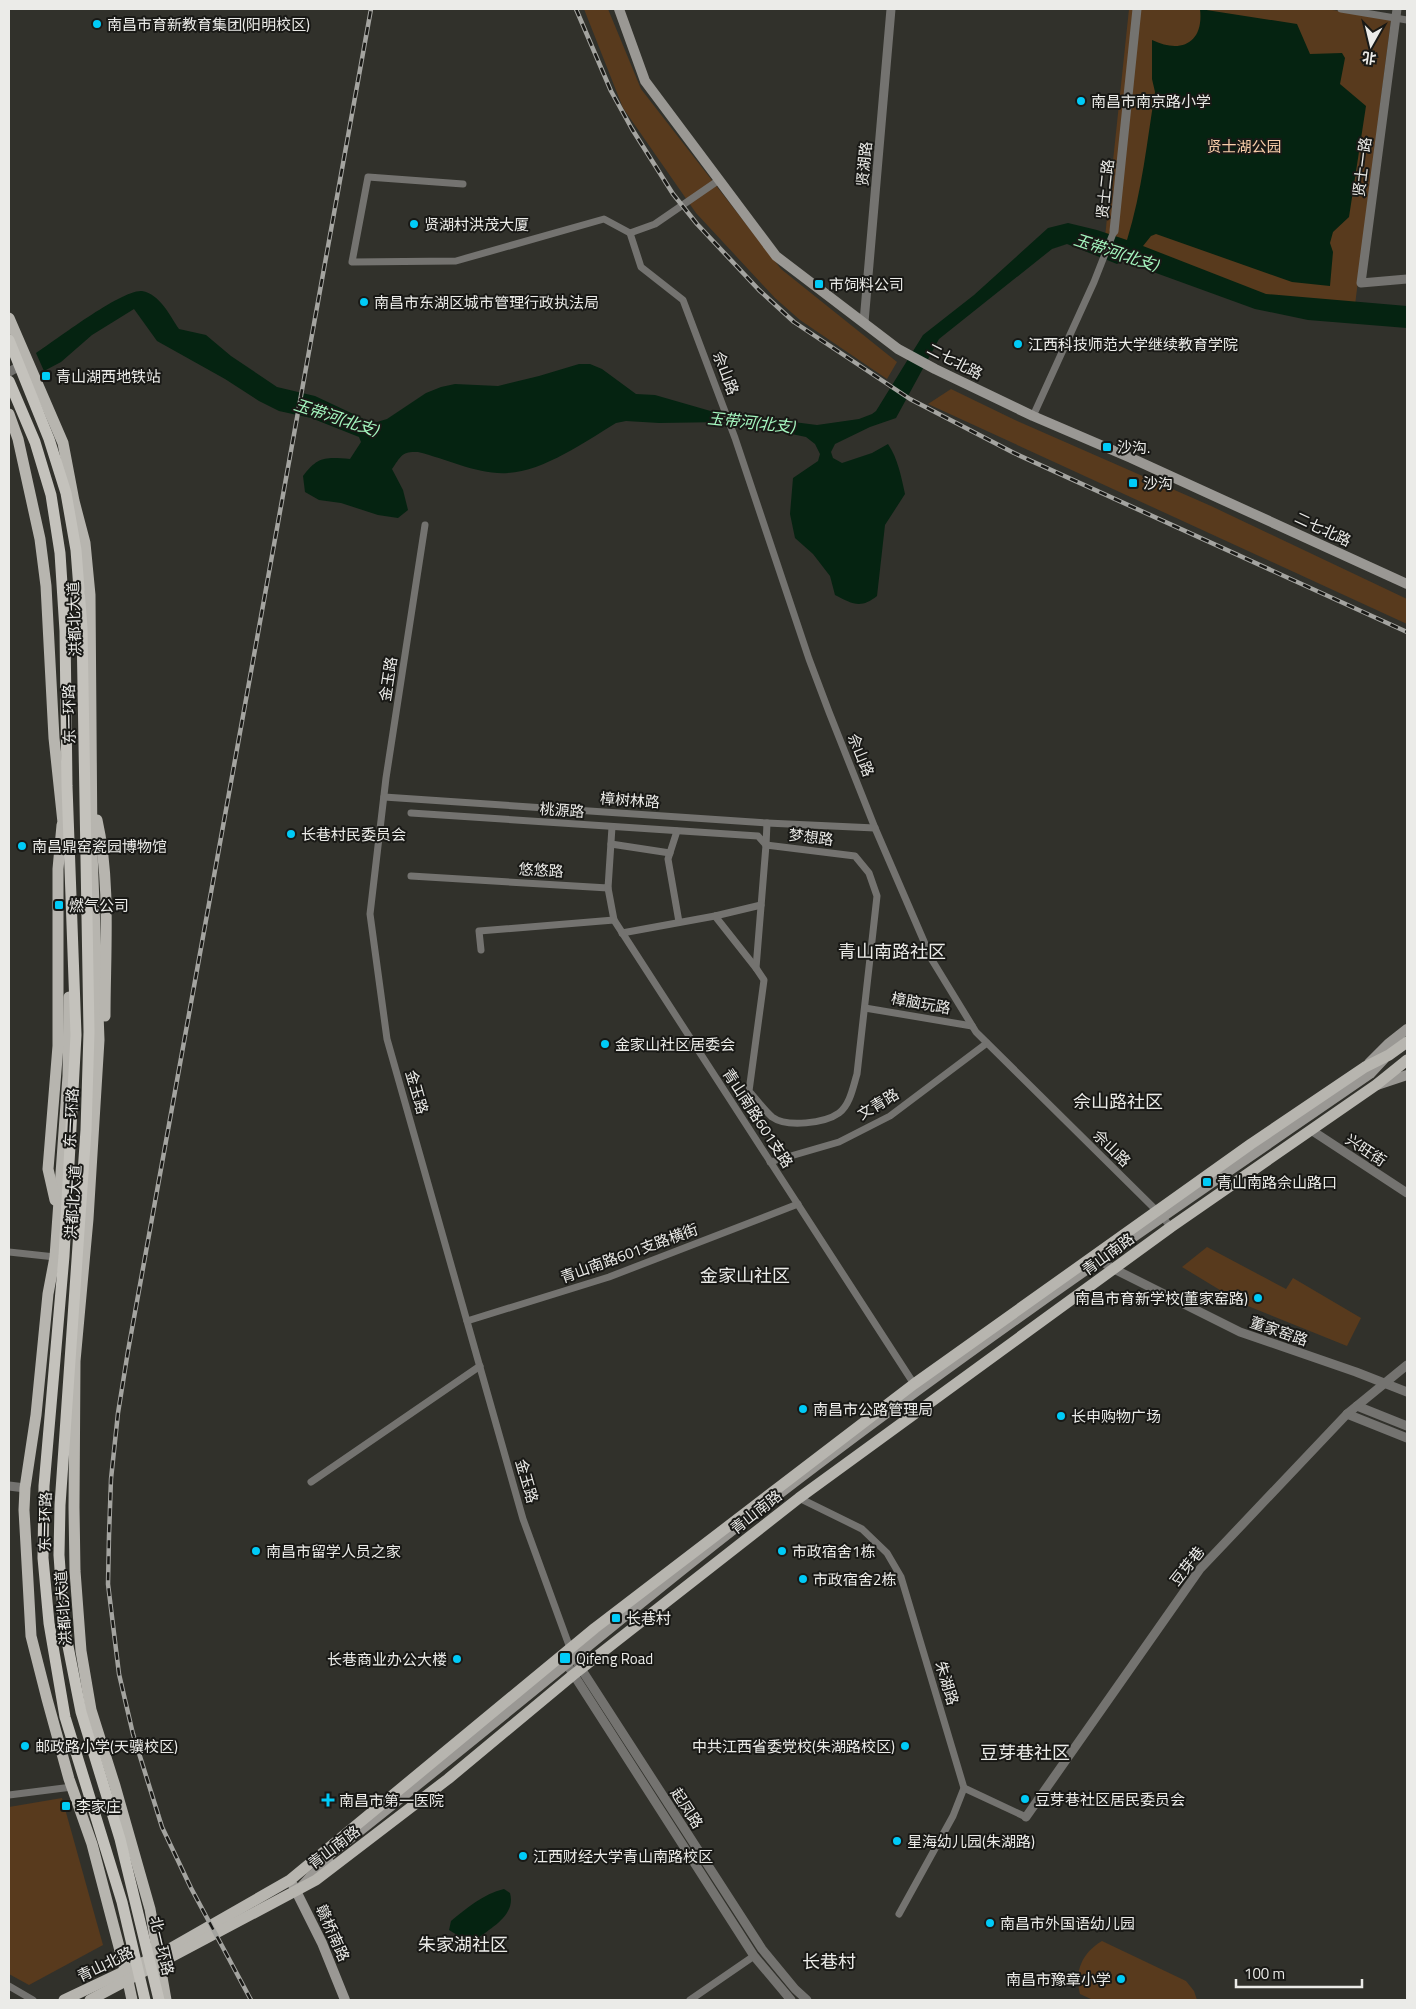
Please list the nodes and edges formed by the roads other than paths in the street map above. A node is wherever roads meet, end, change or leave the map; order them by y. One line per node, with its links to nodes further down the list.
1 (619, 9): 7 (main road, 二七北路)
2 (889, 9): 13 (street, 贤湖路)
3 (1137, 9): 9 (street, 贤士二路)
4 (1341, 9): 5 (street)
5 (1396, 13): 6 (street); 11 (street, 贤士一路)
6 (1407, 20)
7 (719, 180): 10 (street); 13 (main road, 二七北路)
8 (463, 184): 10 (street)
9 (1114, 231): 19 (street, 贤士二路)
10 (630, 233): 29 (street, 佘山路)
11 (1407, 279)
12 (9, 318): 15 (main road, 洪都北大道)
13 (862, 321): 19 (main road, 二七北路)
14 (9, 340): 23 (highway, 东一环路)
15 (28, 361): 16 (street); 58 (main road, 洪都北大道)
16 (9, 372)
17 (9, 381): 24 (highway, 东一环路)
18 (9, 414): 20 (main road, 洪都北大道)
19 (1033, 416): 22 (main road, 二七北路)
20 (11, 428): 57 (main road, 洪都北大道)
21 (425, 525): 25 (street, 金玉路)
22 (1407, 584)
23 (85, 777): 58 (main road); 84 (highway, 东一环路)
24 (67, 786): 57 (main road); 85 (highway, 东一环路)
25 (384, 796): 27 (street, 樟树林路); 63 (street, 金玉路)
26 (411, 814): 28 (street, 桃源路)
27 (767, 823): 29 (street, 樟树林路); 32 (street)
28 (612, 827): 30 (street, 桃源路); 31 (street)
29 (875, 828): 44 (street, 佘山路)
30 (677, 831): 32 (street, 桃源路); 33 (street)
31 (611, 844): 33 (street); 35 (street)
32 (766, 845): 36 (street, 梦想路); 43 (street, 梦想路)
33 (670, 853): 39 (street)
34 (411, 876): 35 (street, 悠悠路)
35 (608, 888): 38 (street)
36 (761, 905): 37 (street); 42 (street, 梦想路)
37 (715, 916): 39 (street); 42 (street)
38 (614, 920): 40 (street, 青山南路601支路); 41 (street)
39 (679, 922): 40 (street)
40 (622, 933): 54 (street, 青山南路601支路)
41 (481, 950)
42 (756, 968): 43 (street, 梦想路)
43 (865, 1008): 44 (street, 樟脑玩路)
44 (972, 1026): 47 (street, 佘山路)
45 (1407, 1029): 50 (main road, 青山南路)
46 (1407, 1042): 48 (main road, 青山南路)
47 (987, 1043): 54 (street, 文青路); 59 (street, 佘山路)
48 (1389, 1055): 50 (main road, 青山南路); 59 (main road)
49 (1403, 1063): 52 (main road, 青山南路); 59 (main road)
50 (1365, 1067): 59 (main road, 青山南路)
51 (1407, 1075): 52 (main road, 青山南路)
52 (1376, 1085): 53 (main road, 青山南路)
53 (1311, 1130): 55 (street, 兴旺街); 59 (main road, 青山南路)
54 (770, 1162): 56 (street, 青山南路601支路)
55 (1407, 1193)
56 (798, 1204): 63 (street, 青山南路601支路横街); 67 (street, 青山南路601支路)
57 (57, 1211): 61 (main road, 洪都北大道)
58 (88, 1219): 88 (main road, 洪都北大道)
59 (1164, 1219): 62 (main road, 青山南路); 62 (main road, 青山南路)
60 (9, 1252): 61 (street)
61 (55, 1257): 75 (main road, 洪都北大道)
62 (1103, 1262): 66 (street, 董家窑路); 67 (main road, 青山南路); 76 (main road, 青山南路); 77 (main road)
63 (467, 1321): 65 (street, 金玉路)
64 (1407, 1365): 66 (street, 豆芽巷)
65 (480, 1366): 73 (street); 77 (street, 金玉路)
66 (1385, 1383): 68 (street, 董家窑路); 69 (street, 豆芽巷)
67 (914, 1384): 77 (main road, 青山南路)
68 (1407, 1392)
69 (1357, 1406): 70 (street, 豆芽巷); 71 (street)
70 (1347, 1414): 72 (street); 81 (street, 豆芽巷)
71 (1407, 1426)
72 (1407, 1438)
73 (311, 1482)
74 (9, 1486): 75 (street)
75 (25, 1488): 78 (main road, 洪都北大道)
76 (798, 1498): 77 (main road, 青山南路); 79 (street, 朱湖路)
77 (571, 1662): 82 (main road, 青山南路); 83 (main road, 青山南路); 87 (street, 起凤路); 101 (street, 起凤路)
78 (72, 1787): 80 (street); 89 (main road, 洪都北大道)
79 (964, 1788): 81 (street); 86 (street)
80 (9, 1795)
81 (1026, 1817)
82 (290, 1880): 83 (main road, 赣桥南路); 88 (main road, 青山南路)
83 (297, 1892): 88 (main road, 青山南路); 98 (main road, 赣桥南路)
84 (136, 1899): 96 (highway, 北一环路)
85 (122, 1902): 95 (highway, 北一环路)
86 (899, 1914)
87 (754, 1956): 99 (street); 100 (street, 起凤路)
88 (159, 1960): 89 (main road, 青山北路); 97 (main road, 洪都北大道)
89 (127, 1975): 92 (main road, 青山北路); 93 (main road, 青山北路); 94 (main road, 洪都北大道)
90 (9, 1986): 91 (street)
91 (32, 2000)
92 (64, 2000)
93 (90, 2000)
94 (132, 2000)
95 (145, 2000)
96 (159, 2000)
97 (166, 2000)
98 (345, 2000)
99 (690, 2000)
100 (791, 2000)
101 (807, 2000)

